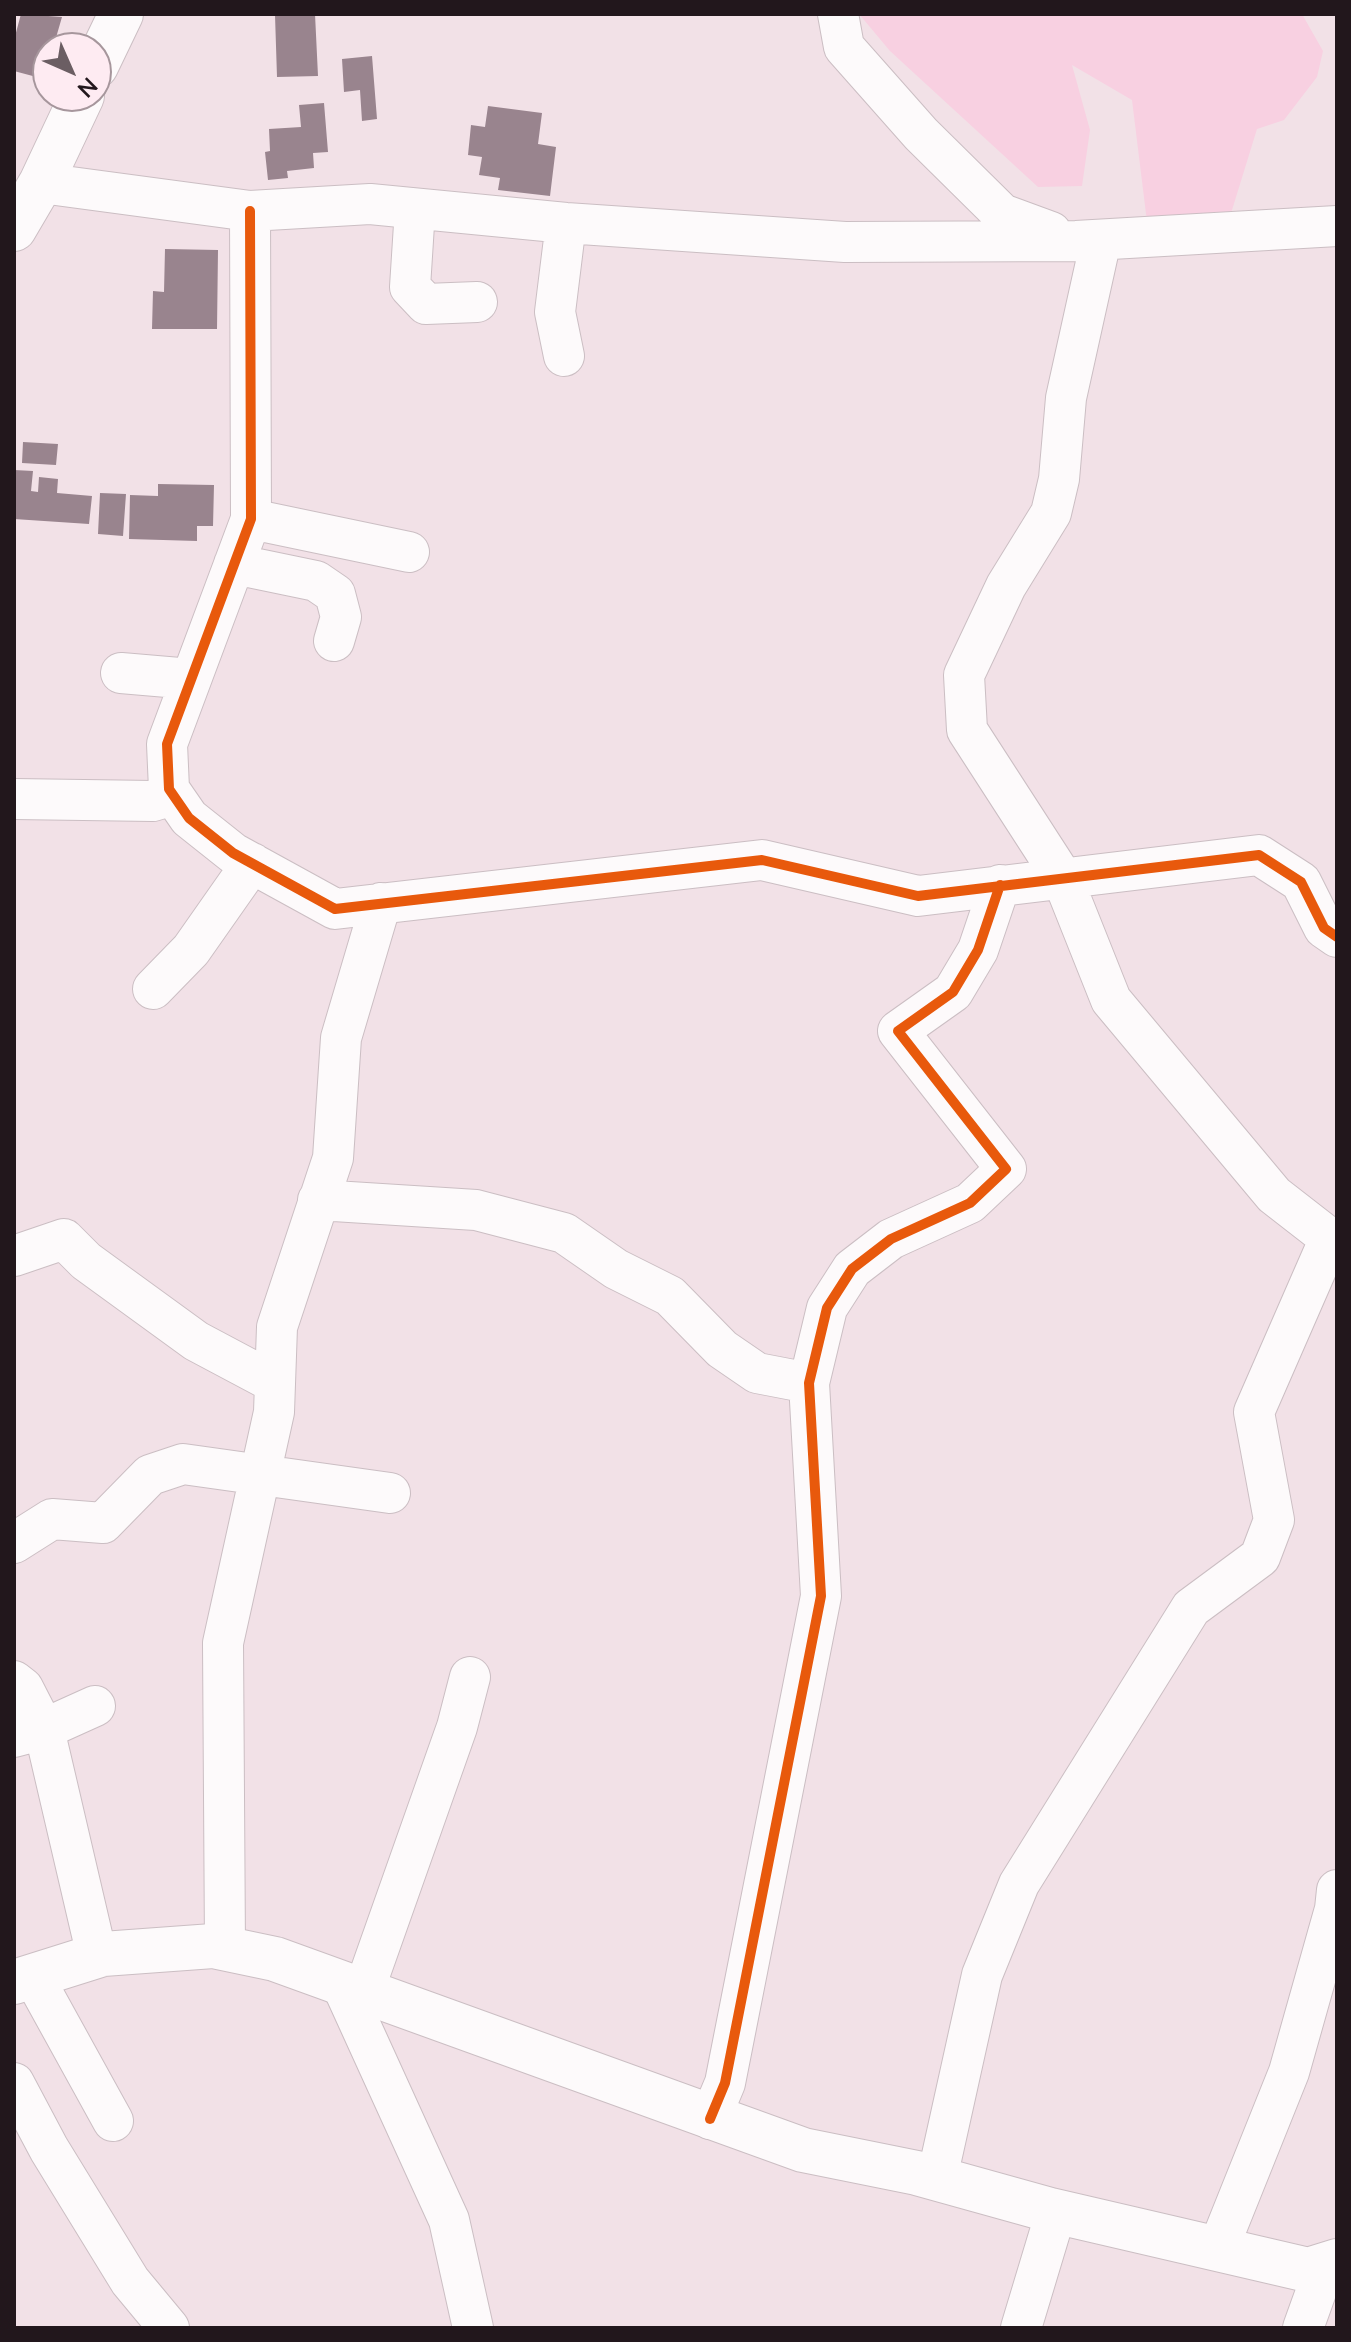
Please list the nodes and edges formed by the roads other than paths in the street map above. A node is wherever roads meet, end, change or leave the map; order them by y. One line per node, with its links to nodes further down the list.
1 (121, 14): 3 (street)
2 (838, 14): 11 (street)
3 (112, 33)
4 (74, 112): 5 (street)
5 (41, 183): 7 (street); 10 (street)
6 (415, 209): 7 (street); 8 (street); 12 (street)
7 (250, 211): 14 (street)
8 (566, 223): 11 (street); 13 (street)
9 (1337, 226): 11 (street)
10 (14, 229)
11 (1088, 240): 23 (street)
12 (477, 302)
13 (564, 356)
14 (251, 519): 15 (street); 16 (street)
15 (409, 552)
16 (234, 564): 17 (street); 19 (street)
17 (334, 641)
18 (121, 673): 19 (street)
19 (191, 679): 20 (street)
20 (173, 795): 21 (street); 22 (street)
21 (14, 799)
22 (252, 863): 25 (street); 27 (street)
23 (1062, 877): 24 (street); 26 (street); 29 (street)
24 (1000, 885): 25 (street); 32 (street)
25 (381, 903): 28 (street)
26 (1337, 937)
27 (153, 989)
28 (318, 1200): 31 (street); 32 (street)
29 (1333, 1241): 48 (street)
30 (14, 1256): 31 (street)
31 (275, 1383): 33 (street)
32 (809, 1383): 46 (street)
33 (261, 1474): 34 (street); 35 (street); 41 (street)
34 (390, 1493)
35 (14, 1543)
36 (470, 1677): 44 (street)
37 (14, 1681): 39 (street)
38 (95, 1706): 39 (street)
39 (29, 1733): 42 (street)
40 (1337, 1890): 50 (street)
41 (225, 1948): 42 (street); 44 (street)
42 (97, 1956): 43 (street)
43 (23, 1979): 47 (street)
44 (352, 1989): 46 (street); 53 (street)
45 (14, 2083): 52 (street)
46 (710, 2119): 48 (street)
47 (113, 2121)
48 (937, 2178): 49 (street)
49 (1056, 2212): 50 (street); 54 (street)
50 (1218, 2249): 51 (street)
51 (1331, 2262): 55 (street)
52 (169, 2328)
53 (473, 2328)
54 (1021, 2328)
55 (1303, 2328)

